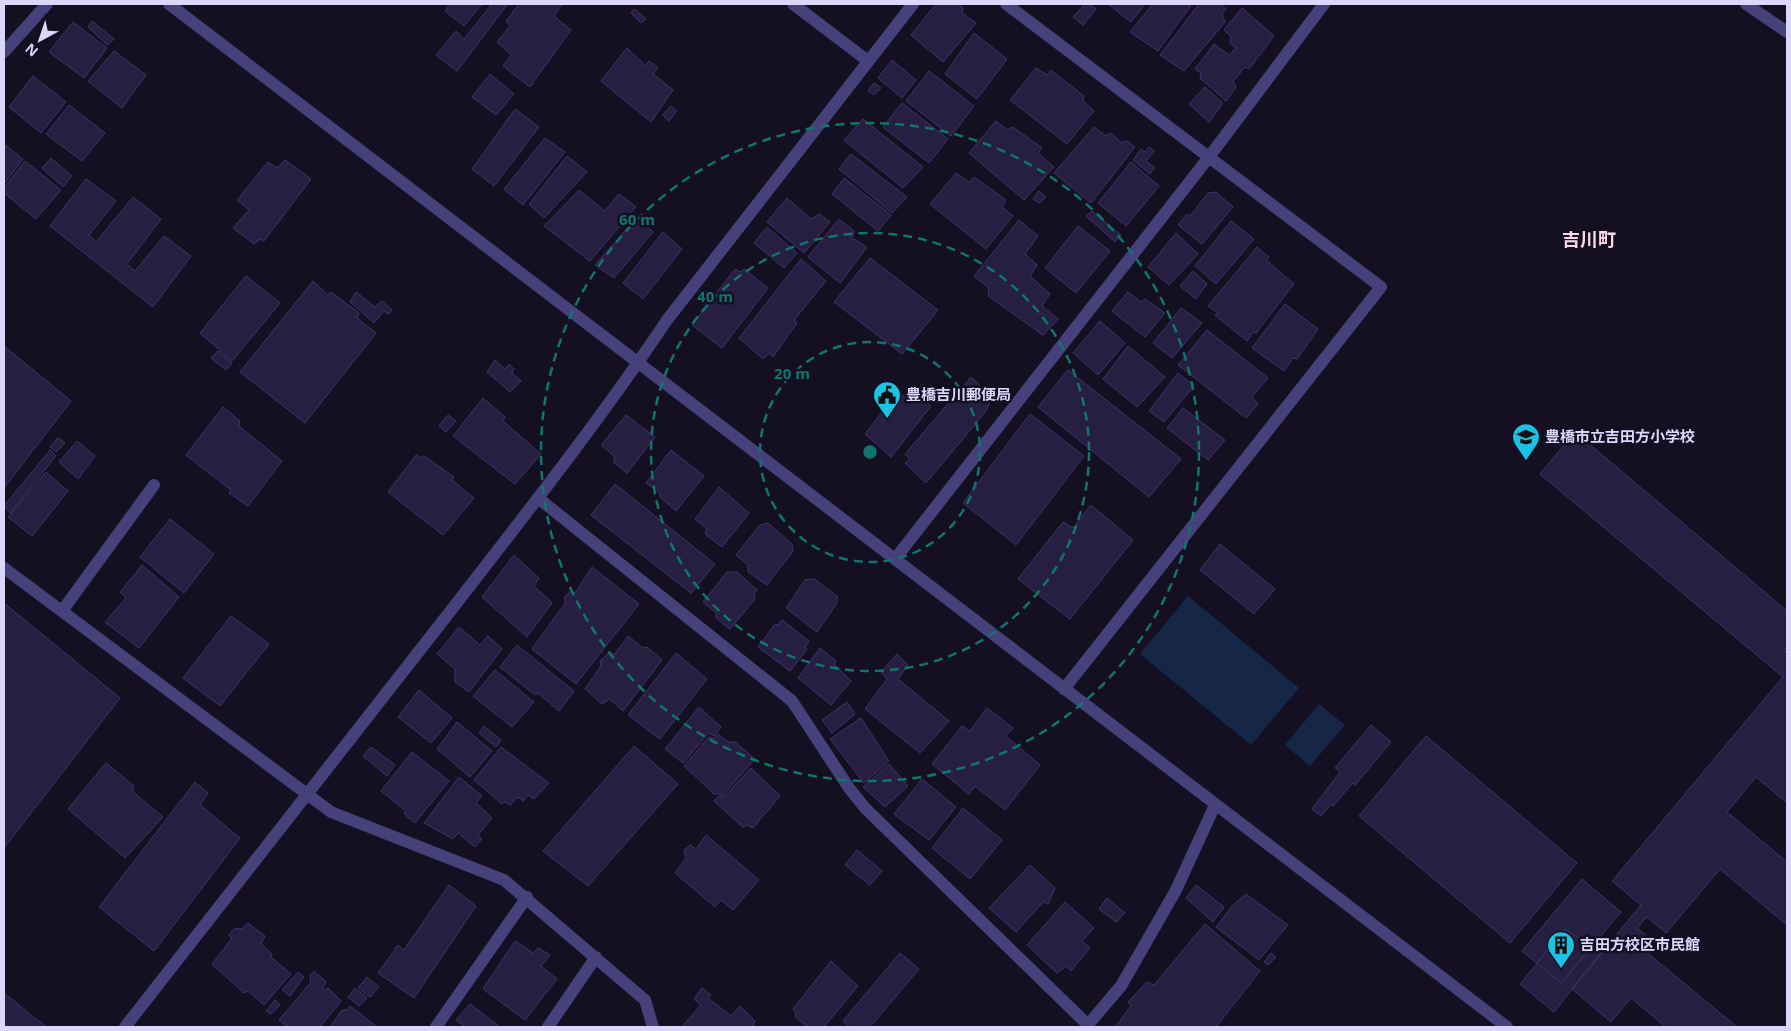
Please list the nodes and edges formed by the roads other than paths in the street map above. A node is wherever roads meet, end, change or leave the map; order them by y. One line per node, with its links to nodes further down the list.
1 (47, 4): 9 (street)
2 (169, 4): 12 (street)
3 (793, 4): 10 (street)
4 (913, 4): 10 (street)
5 (1006, 4): 11 (street)
6 (1324, 4): 11 (street)
7 (1746, 4): 8 (street)
8 (1787, 32)
9 (4, 52)
10 (868, 61): 12 (street)
11 (1209, 157): 15 (street); 18 (street)
12 (639, 363): 14 (street); 15 (street)
13 (154, 485): 17 (street)
14 (538, 498): 19 (street); 23 (street)
15 (894, 559): 18 (street)
16 (4, 568): 17 (street)
17 (62, 611): 19 (street)
18 (1064, 689): 20 (street)
19 (307, 794): 21 (street); 24 (street)
20 (1215, 805): 23 (street); 28 (street)
21 (527, 898): 22 (street); 25 (street)
22 (596, 957): 26 (street); 27 (street)
23 (1087, 1026)
24 (125, 1027)
25 (436, 1027)
26 (548, 1027)
27 (653, 1027)
28 (1507, 1027)

